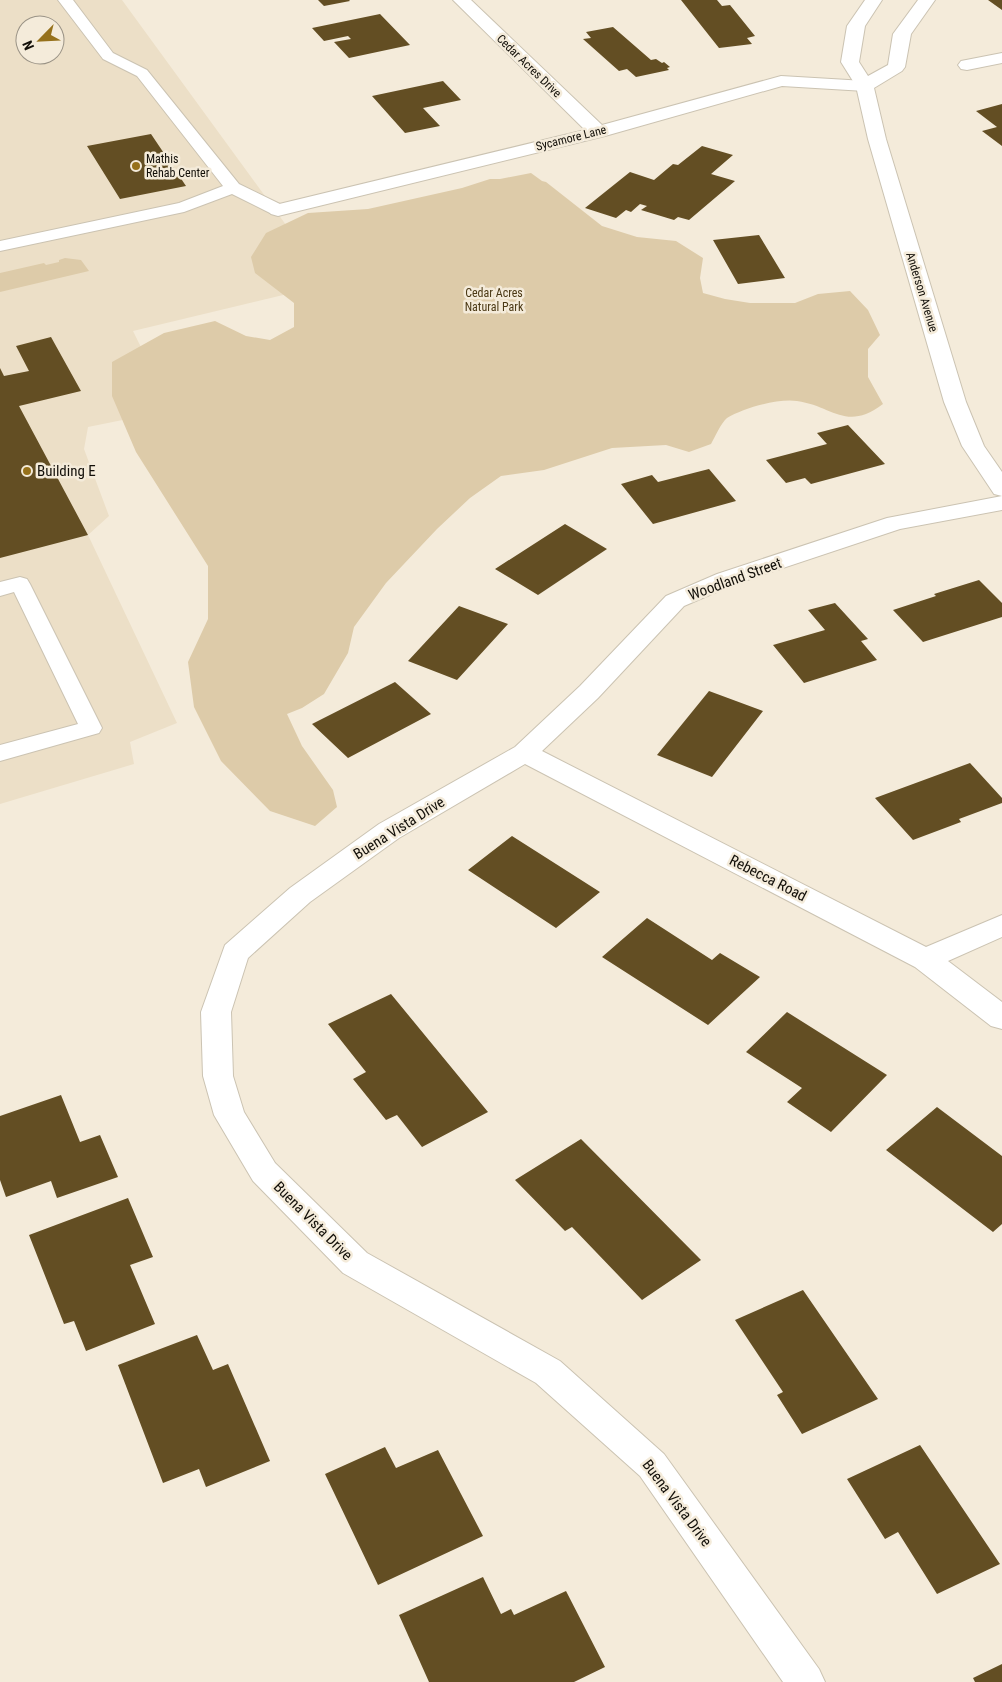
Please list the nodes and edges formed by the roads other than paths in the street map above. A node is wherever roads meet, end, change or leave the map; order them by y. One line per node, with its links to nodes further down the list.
1 (65, 0): 9 (lane)
2 (461, 0): 8 (street, Cedar Acres Drive)
3 (874, 0): 7 (street, Anderson Avenue)
4 (927, 0): 7 (street)
5 (1002, 58): 6 (street)
6 (967, 65)
7 (865, 86): 8 (street, Sycamore Lane); 12 (street, Anderson Avenue)
8 (598, 132): 10 (street, Sycamore Lane)
9 (233, 188): 10 (lane); 11 (lane)
10 (278, 210)
11 (0, 246)
12 (1002, 489)
13 (1002, 503): 15 (street, Woodland Street)
14 (0, 590): 16 (lane)
15 (524, 752): 18 (street, Rebecca Road); 20 (street, Buena Vista Drive)
16 (0, 753)
17 (1002, 925): 18 (street)
18 (925, 959): 19 (street, Rebecca Road)
19 (1002, 1018)
20 (806, 1682)

